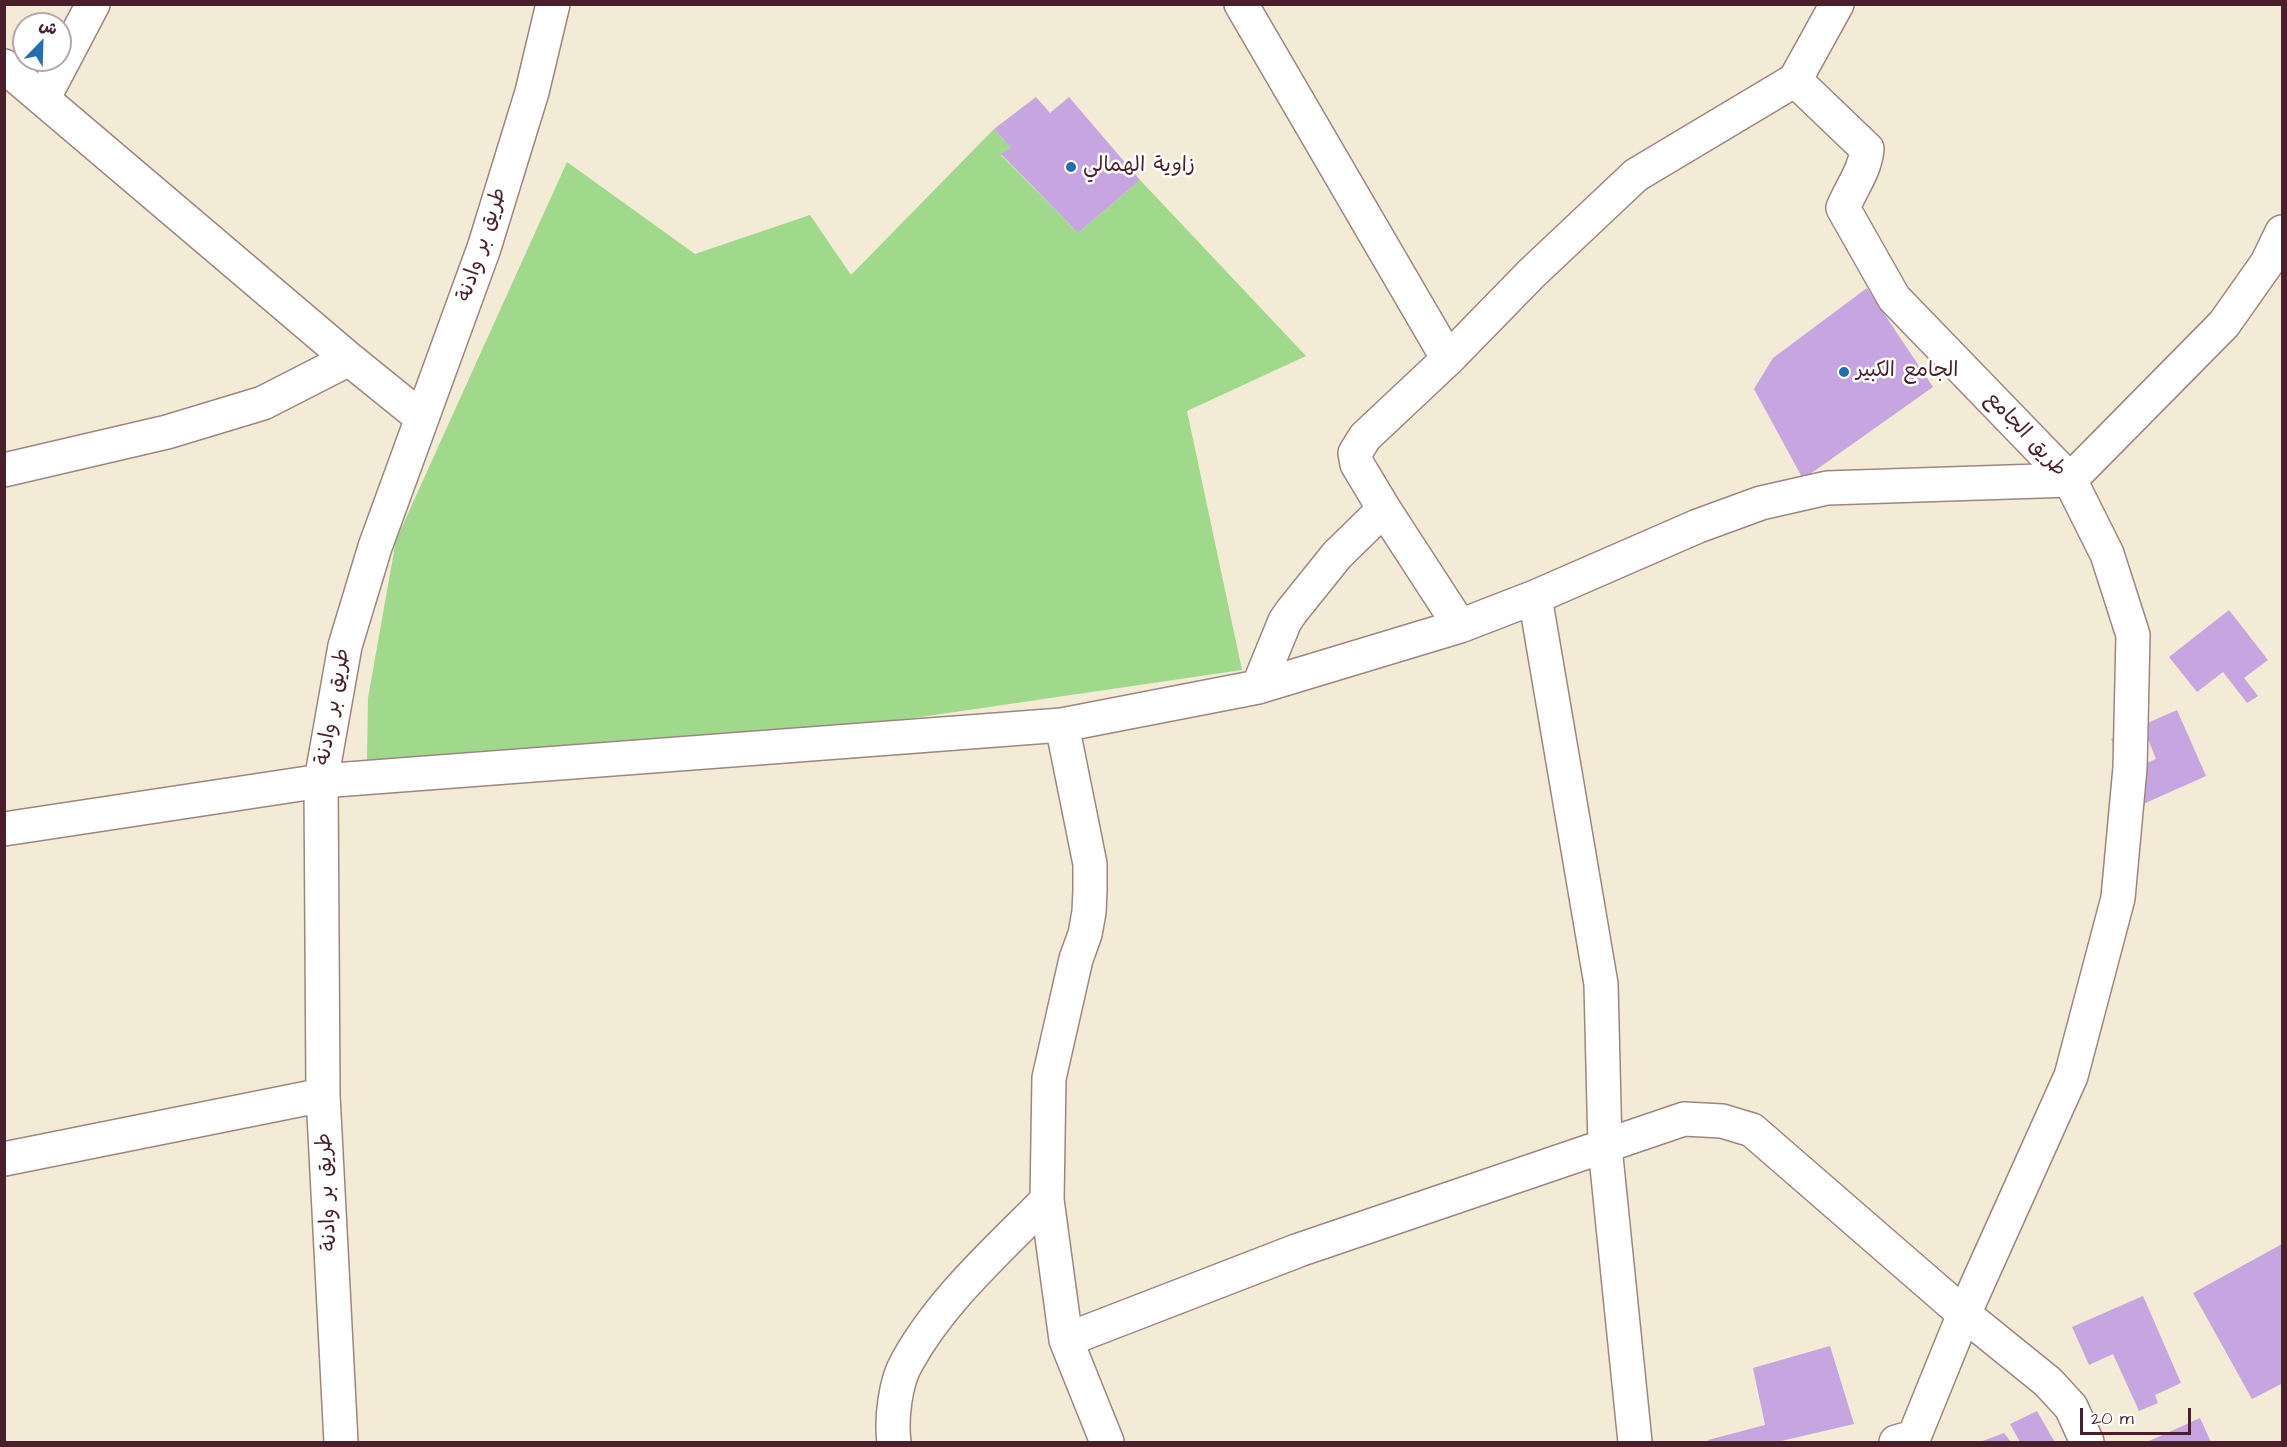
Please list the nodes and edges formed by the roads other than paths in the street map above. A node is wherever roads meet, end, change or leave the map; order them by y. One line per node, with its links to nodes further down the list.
1 (93, 4): 7 (street)
2 (553, 4): 11 (street, طريق بر وادنة)
3 (1241, 4): 9 (street)
4 (1837, 4): 6 (street)
5 (4, 66): 7 (street)
6 (1795, 80): 9 (street); 13 (street, طريق الجامع)
7 (43, 99): 10 (street)
8 (2283, 232): 13 (street)
9 (1448, 358): 14 (street)
10 (349, 359): 11 (street); 12 (street)
11 (422, 418): 19 (street, طريق بر وادنة)
12 (4, 470)
13 (2070, 480): 15 (street, طريق الجامع); 25 (street)
14 (1384, 509): 16 (street); 17 (street)
15 (1535, 597): 16 (street, طريق الجامع); 22 (street)
16 (1460, 626): 17 (street, طريق الجامع)
17 (1258, 687): 18 (street, طريق الجامع)
18 (1062, 725): 19 (street, طريق الجامع); 24 (street)
19 (321, 781): 20 (street, طريق الجامع); 21 (street, طريق بر وادنة)
20 (4, 829)
21 (323, 1095): 23 (street); 28 (street, طريق بر وادنة)
22 (1605, 1147): 25 (street); 26 (street); 31 (street)
23 (4, 1159)
24 (1047, 1200): 26 (street); 29 (street)
25 (1964, 1314): 27 (street); 32 (street)
26 (1066, 1340): 30 (street)
27 (1909, 1441)
28 (341, 1443)
29 (894, 1443)
30 (1107, 1443)
31 (1635, 1443)
32 (2087, 1443)

